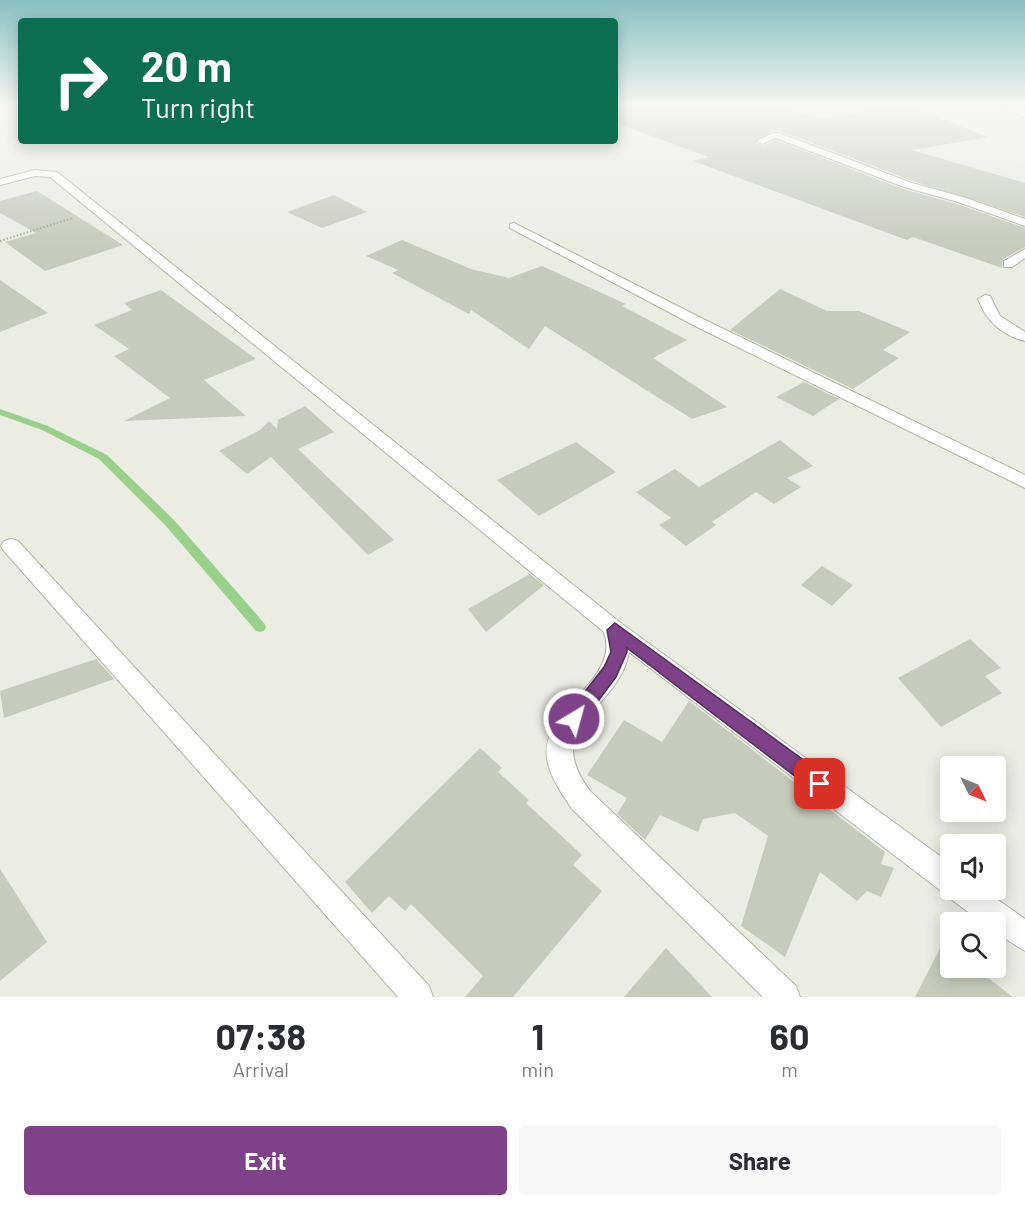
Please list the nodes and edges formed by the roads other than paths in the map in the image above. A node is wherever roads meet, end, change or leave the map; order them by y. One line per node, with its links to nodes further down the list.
1 (825, 154): 3 (street)
2 (0, 182): 11 (street)
3 (1025, 223)
4 (514, 226): 9 (street)
5 (1025, 253): 6 (street)
6 (1008, 264)
7 (985, 299): 8 (street)
8 (1025, 337)
9 (1025, 482)
10 (11, 546): 15 (street)
11 (615, 630): 12 (street); 16 (street)
12 (940, 873)
13 (975, 900): 14 (street)
14 (1025, 937)
15 (418, 997)
16 (785, 997)

